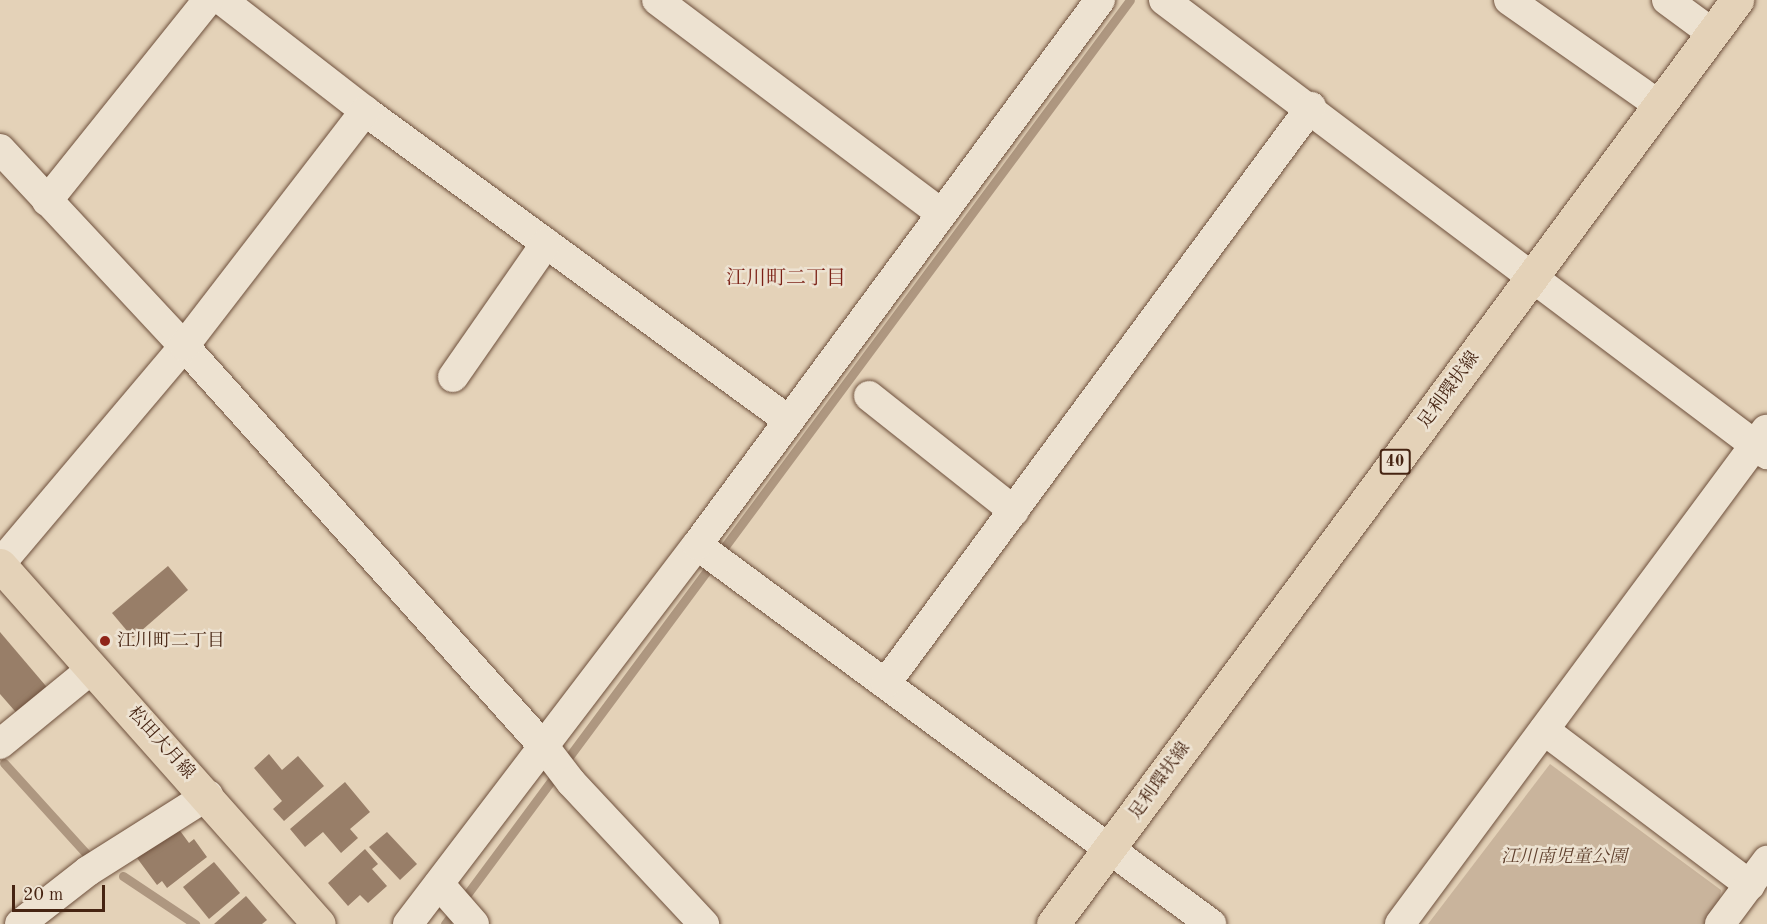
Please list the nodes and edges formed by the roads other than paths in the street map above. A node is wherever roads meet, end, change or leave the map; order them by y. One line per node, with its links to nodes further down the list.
1 (208, 0): 14 (street)
2 (222, 0): 12 (street)
3 (657, 0): 15 (street)
4 (1100, 0): 15 (street)
5 (1164, 0): 11 (street)
6 (1509, 0): 10 (street)
7 (1667, 0): 9 (street)
8 (1737, 0): 9 (main road, 足利環状線 / 40)
9 (1712, 33): 10 (main road, 足利環状線 / 40)
10 (1659, 105): 17 (main road, 足利環状線 / 40)
11 (1311, 107): 17 (street); 23 (street)
12 (365, 111): 16 (street); 18 (street)
13 (0, 149): 14 (street)
14 (47, 201): 18 (street)
15 (941, 213): 21 (street)
16 (546, 243): 19 (street); 21 (street)
17 (1532, 278): 22 (street); 32 (main road, 足利環状線 / 40)
18 (184, 346): 25 (street); 30 (street)
19 (453, 377)
20 (869, 396): 23 (street)
21 (788, 420): 24 (street)
22 (1763, 443): 28 (street)
23 (1014, 511): 27 (street)
24 (710, 554): 27 (street); 30 (street)
25 (0, 564): 26 (main road, 松田大月線)
26 (93, 668): 29 (street); 31 (main road, 松田大月線)
27 (886, 683): 32 (street)
28 (1544, 730): 33 (street); 41 (street)
29 (0, 744)
30 (548, 752): 34 (street); 38 (street)
31 (208, 795): 35 (street); 36 (main road, 松田大月線)
32 (1110, 848): 39 (main road, 足利環状線 / 40); 40 (street)
33 (1758, 873): 42 (street)
34 (459, 906): 37 (street)
35 (20, 924)
36 (319, 924)
37 (408, 924)
38 (704, 924)
39 (1053, 924)
40 (1211, 924)
41 (1400, 924)
42 (1720, 924)

